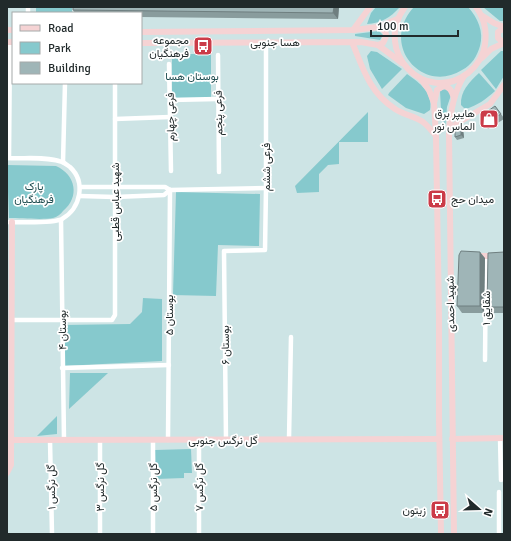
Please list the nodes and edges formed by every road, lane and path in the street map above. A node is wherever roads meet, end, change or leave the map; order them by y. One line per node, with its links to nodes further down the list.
1 (370, 7): 8 (main road)
2 (404, 7): 5 (main road)
3 (477, 8): 4 (main road)
4 (481, 15): 7 (main road); 19 (main road)
5 (397, 19): 6 (main road, هسا جنوبی); 20 (main road)
6 (379, 27): 8 (main road, هسا جنوبی); 17 (main road)
7 (504, 27): 16 (main road)
8 (353, 30): 10 (main road, هسا جنوبی)
9 (142, 32): 10 (main road, هسا جنوبی)
10 (174, 32): 14 (main road)
11 (10, 42): 35 (street)
12 (352, 42): 15 (main road, هسا جنوبی); 17 (main road, هسا جنوبی); 34 (main road)
13 (142, 43): 14 (main road, هسا جنوبی)
14 (174, 43): 15 (main road, هسا جنوبی)
15 (266, 43): 41 (street, فرعی ششم)
16 (504, 43): 19 (main road)
17 (378, 45): 20 (main road)
18 (218, 55): 27 (street, فرعی پنجم)
19 (480, 60): 22 (main road)
20 (402, 63): 23 (main road)
21 (169, 64): 29 (street, فرعی چهارم)
22 (464, 76): 23 (main road); 28 (main road, شهید احمدی)
23 (421, 79): 30 (main road, شهید احمدی)
24 (65, 84): 36 (street)
25 (115, 84): 32 (street, شهید عباس قطبی)
26 (504, 85): 33 (main road)
27 (218, 99): 29 (street); 38 (street, فرعی پنجم)
28 (454, 99): 30 (main road); 33 (main road, شهید احمدی)
29 (170, 100): 31 (street, فرعی چهارم)
30 (434, 103): 34 (main road, شهید احمدی)
31 (170, 117): 32 (street); 37 (street, فرعی چهارم)
32 (115, 119): 40 (street, شهید عباس قطبی)
33 (449, 133): 48 (main road, شهید احمدی)
34 (436, 136): 61 (main road, شهید احمدی)
35 (8, 158): 36 (street)
36 (63, 162): 39 (street)
37 (171, 171)
38 (219, 172)
39 (80, 186): 40 (street); 43 (street)
40 (115, 187): 42 (street); 44 (street, شهید عباس قطبی)
41 (266, 188): 42 (street); 47 (street, فرعی ششم)
42 (170, 190): 44 (street); 57 (street, بوستان ۵)
43 (80, 196): 44 (street); 45 (street)
44 (115, 197): 54 (street, شهید عباس قطبی)
45 (61, 220): 46 (street); 54 (street, بوستان ۴)
46 (9, 222): 53 (main road)
47 (224, 251): 70 (street, بوستان ۶)
48 (450, 256): 49 (main road); 62 (main road, شهید احمدی)
49 (457, 256)
50 (472, 256): 51 (main road)
51 (486, 256): 52 (main road); 56 (street, شقایق ۱)
52 (504, 256)
53 (11, 320): 54 (street); 63 (main road)
54 (62, 320): 58 (street, بوستان ۴)
55 (291, 337): 60 (street)
56 (486, 360)
57 (169, 365): 58 (street); 68 (street, بوستان ۵)
58 (62, 368): 65 (street, بوستان ۴)
59 (502, 438): 62 (main road); 72 (street)
60 (289, 439): 61 (main road, گل نرگس جنوبی); 70 (main road, گل نرگس جنوبی)
61 (439, 439): 78 (main road, شهید احمدی)
62 (452, 439): 79 (main road, شهید احمدی)
63 (9, 440): 64 (main road, گل نرگس جنوبی); 71 (main road)
64 (50, 440): 65 (main road, گل نرگس جنوبی); 74 (street, گل نرگس ۱)
65 (64, 440): 66 (main road, گل نرگس جنوبی)
66 (100, 440): 67 (main road, گل نرگس جنوبی); 75 (street, گل نرگس ۳)
67 (153, 440): 68 (main road, گل نرگس جنوبی); 76 (street, گل نرگس ۵)
68 (168, 440): 69 (main road, گل نرگس جنوبی)
69 (199, 440): 70 (main road, گل نرگس جنوبی); 77 (street, گل نرگس ۷)
70 (226, 440)
71 (7, 473)
72 (501, 480)
73 (499, 492): 80 (street)
74 (52, 534)
75 (100, 534)
76 (153, 534)
77 (199, 534)
78 (441, 534)
79 (454, 534)
80 (499, 534)

